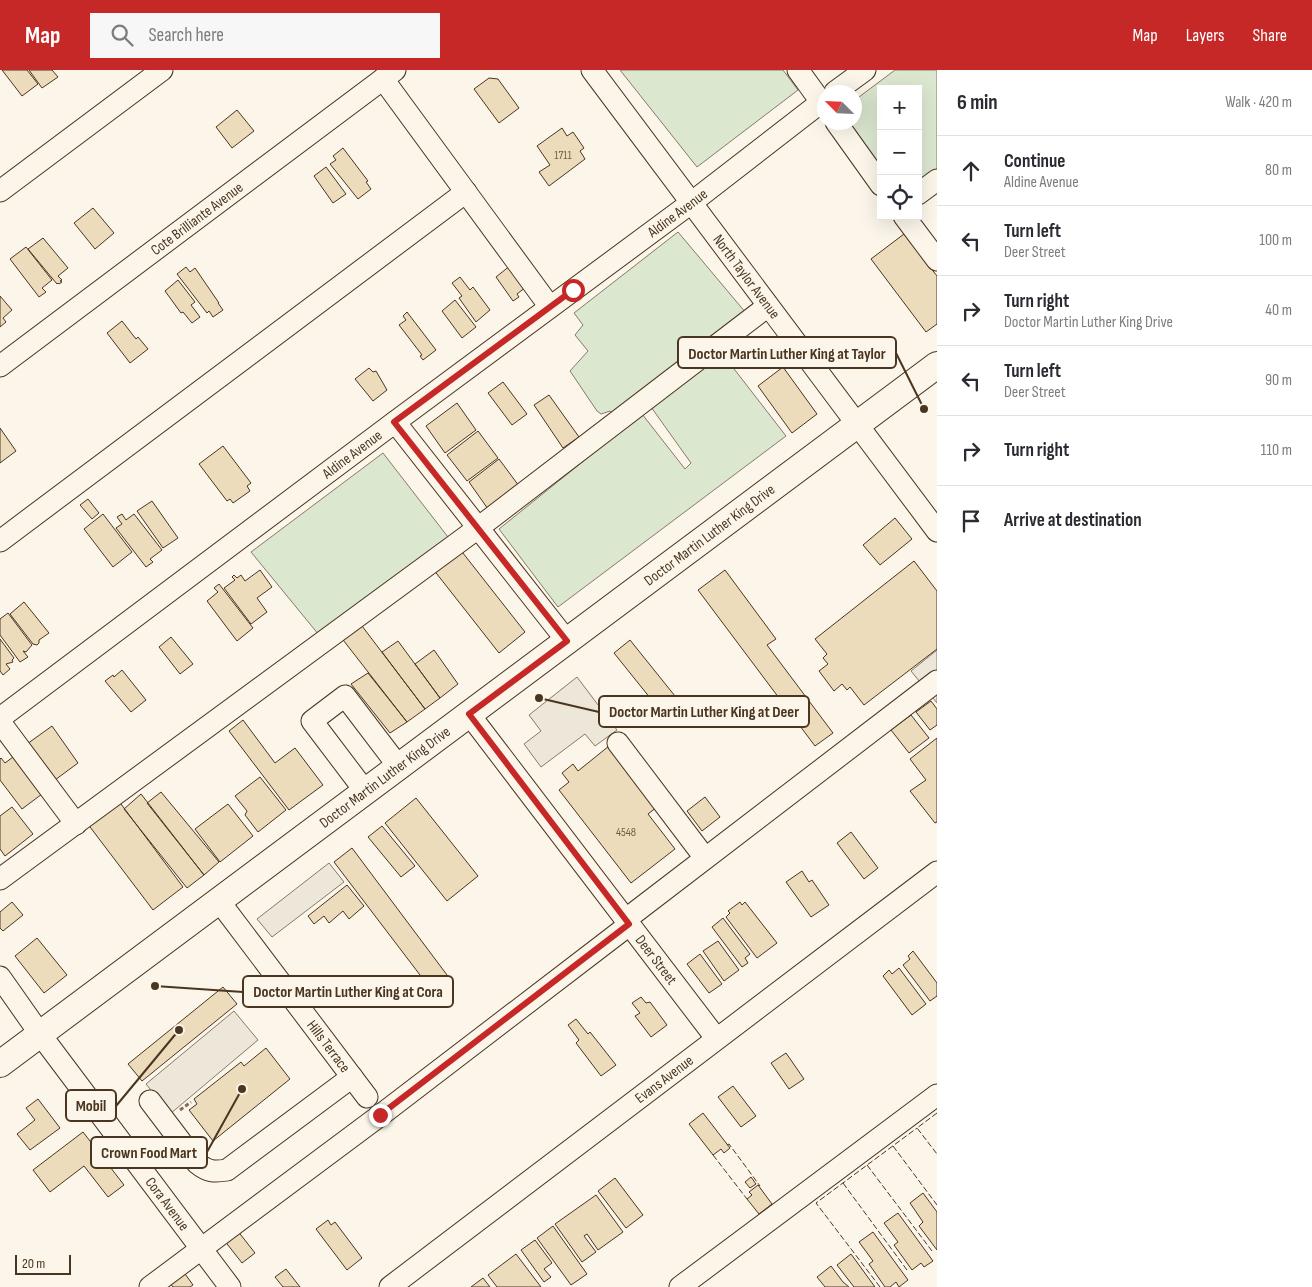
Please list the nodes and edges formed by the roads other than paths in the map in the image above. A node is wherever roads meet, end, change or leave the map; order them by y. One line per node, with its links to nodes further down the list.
1 (162, 70): 12 (street)
2 (592, 70): 15 (street, North Taylor Avenue)
3 (798, 70): 7 (street)
4 (865, 70): 6 (street, Aldine Avenue)
5 (389, 75): 14 (street); 21 (street, Cote Brilliante Avenue)
6 (846, 85)
7 (817, 90)
8 (817, 107): 15 (street, Aldine Avenue)
9 (842, 130): 10 (street)
10 (877, 178)
11 (937, 180): 13 (street)
12 (0, 190)
13 (922, 191)
14 (466, 192): 19 (street); 26 (street)
15 (691, 203): 18 (street, North Taylor Avenue); 19 (street, Aldine Avenue)
16 (907, 220): 17 (street)
17 (937, 260)
18 (768, 306): 23 (street, North Taylor Avenue); 24 (street)
19 (550, 307): 22 (street, Aldine Avenue)
20 (937, 365): 23 (main road, Doctor Martin Luther King Drive)
21 (0, 366)
22 (394, 422): 24 (street); 30 (street, Aldine Avenue)
23 (858, 425): 25 (street, North Taylor Avenue); 27 (main road, Doctor Martin Luther King Drive)
24 (478, 528): 27 (street); 34 (street)
25 (937, 532)
26 (0, 541)
27 (567, 641): 29 (main road, Doctor Martin Luther King Drive)
28 (937, 681): 35 (street)
29 (469, 714): 32 (main road, Doctor Martin Luther King Drive); 39 (street, Deer Street)
30 (0, 720): 34 (street)
31 (618, 743): 35 (street)
32 (399, 767): 33 (main road, Doctor Martin Luther King Drive); 33 (street)
33 (366, 791): 38 (main road, Doctor Martin Luther King Drive)
34 (76, 824): 37 (street)
35 (705, 858): 39 (street)
36 (937, 872): 42 (street, Evans Avenue)
37 (0, 879)
38 (218, 901): 41 (main road, Doctor Martin Luther King Drive); 44 (street, Hills Terrace)
39 (627, 922): 42 (street, Deer Street); 48 (street)
40 (0, 977): 41 (street, Cora Avenue)
41 (40, 1034): 43 (main road, Doctor Martin Luther King Drive); 48 (street, Cora Avenue)
42 (716, 1038): 51 (street, Evans Avenue)
43 (0, 1064)
44 (352, 1077): 46 (street, Hills Terrace); 47 (street)
45 (937, 1095): 52 (street)
46 (367, 1097)
47 (150, 1101)
48 (201, 1249): 49 (street); 50 (street, Cora Avenue)
49 (150, 1287)
50 (230, 1287)
51 (390, 1287)
52 (680, 1287)

